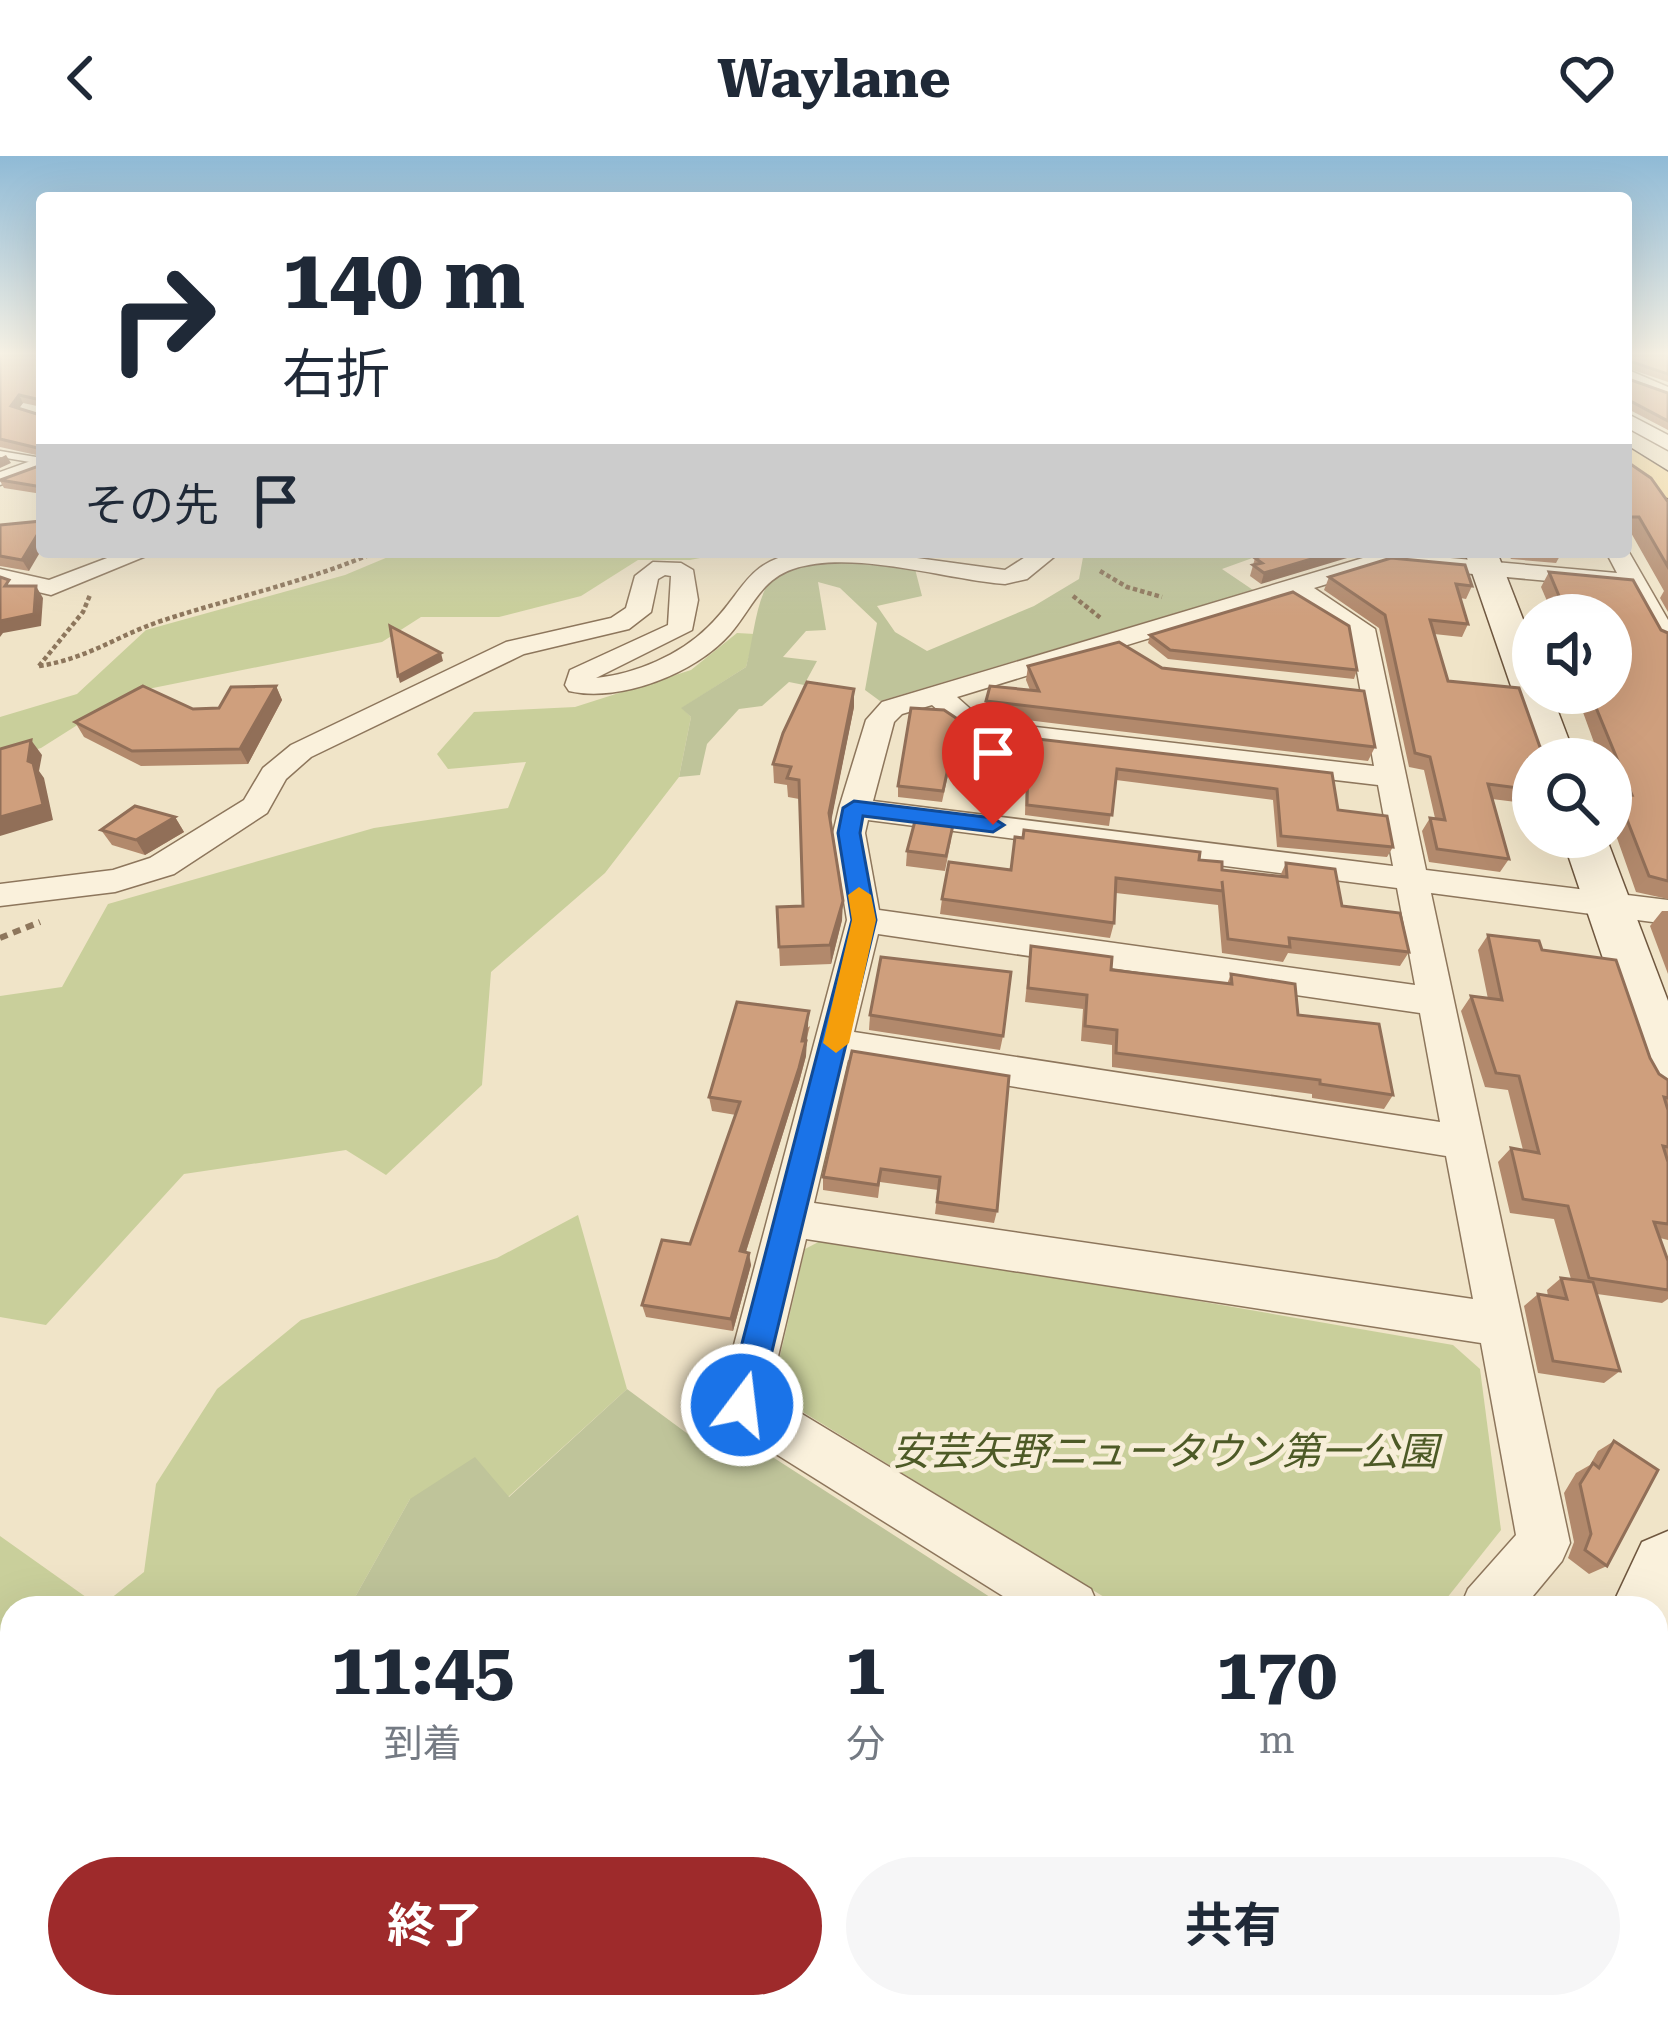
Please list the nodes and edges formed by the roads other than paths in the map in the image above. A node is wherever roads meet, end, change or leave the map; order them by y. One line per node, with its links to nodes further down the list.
1 (1632, 443): 6 (main road)
2 (0, 454): 3 (lane)
3 (36, 461)
4 (1632, 461): 8 (main road)
5 (36, 464): 7 (street)
6 (1668, 467)
7 (0, 479)
8 (1668, 488)
9 (130, 558): 13 (street)
10 (1040, 558): 23 (street)
11 (1622, 558): 14 (street)
12 (1484, 560): 14 (street); 15 (street); 18 (street)
13 (0, 576)
14 (1636, 582): 16 (street)
15 (1295, 587): 17 (street); 19 (street)
16 (1668, 643)
17 (938, 695): 19 (street); 20 (street)
18 (1548, 738)
19 (1390, 777): 22 (street)
20 (854, 808): 22 (street); 26 (street)
21 (1592, 858): 24 (street)
22 (1409, 877): 24 (street); 27 (street)
23 (0, 895)
24 (1609, 906): 25 (street); 29 (street)
25 (1668, 912)
26 (864, 920): 27 (street); 28 (street)
27 (1433, 1001): 30 (street)
28 (836, 1044): 30 (street); 31 (street)
29 (1668, 1071)
30 (1462, 1142): 32 (street)
31 (792, 1218): 32 (street); 34 (street)
32 (1502, 1325): 35 (street)
33 (1668, 1568): 36 (street)
34 (1052, 1596)
35 (1498, 1596)
36 (1654, 1596)

